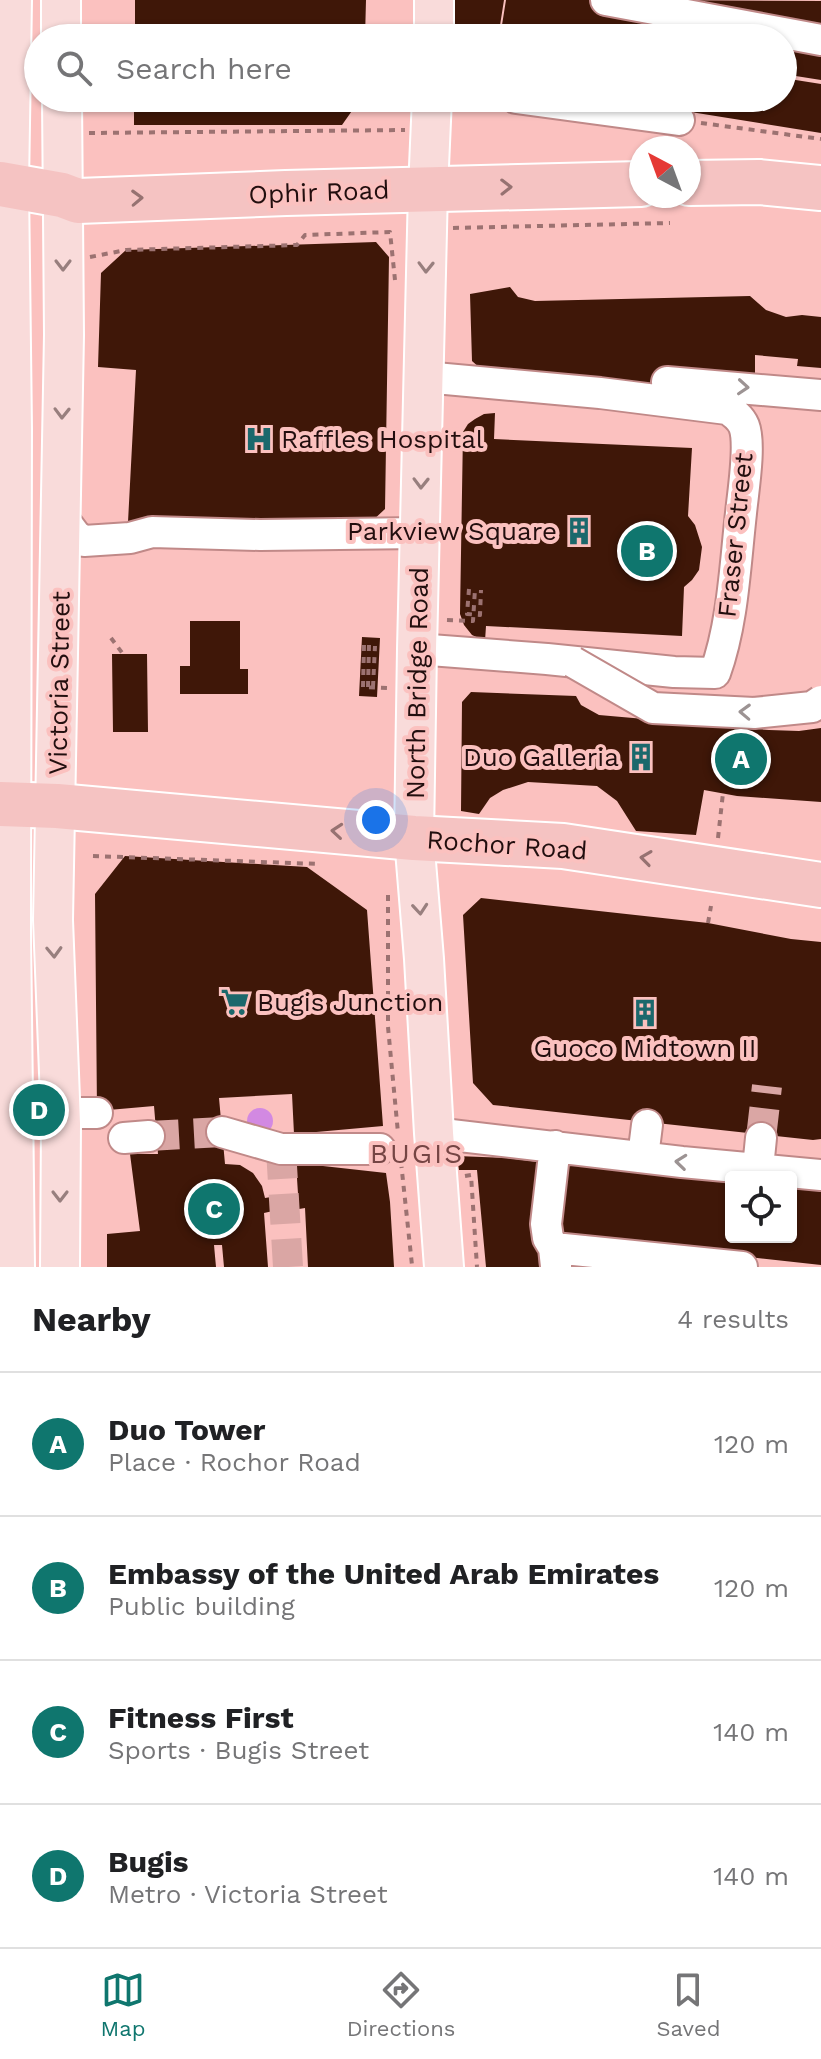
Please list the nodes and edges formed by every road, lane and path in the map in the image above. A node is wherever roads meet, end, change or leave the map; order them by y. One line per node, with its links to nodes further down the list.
1 (12, 0): 18 (main road, Victoria Street)
2 (61, 0): 5 (main road)
3 (434, 0): 6 (main road)
4 (606, 0): 7 (street)
5 (61, 24)
6 (434, 24)
7 (735, 24)
8 (797, 36): 9 (street)
9 (821, 40)
10 (62, 112): 22 (main road, Victoria Street)
11 (431, 112): 21 (main road, North Bridge Road)
12 (620, 112): 13 (street)
13 (679, 120): 16 (path)
14 (407, 130): 15 (path)
15 (76, 133)
16 (821, 139)
17 (701, 183): 20 (highway)
18 (5, 184): 22 (highway, Ophir Road); 42 (main road, Victoria Street)
19 (629, 184): 21 (highway, Ophir Road, one-way to 19)
20 (821, 188)
21 (428, 189): 22 (highway, Ophir Road, one-way to 21); 27 (main road, North Bridge Road, one-way to 27)
22 (62, 195): 30 (main road, Victoria Street, one-way to 30)
23 (670, 223): 24 (path)
24 (444, 228)
25 (79, 260): 26 (path)
26 (395, 286)
27 (424, 377): 28 (street, Fraser Street); 31 (main road, North Bridge Road, one-way to 31)
28 (605, 390): 29 (street, one-way to 29); 37 (street, Fraser Street)
29 (821, 395)
30 (61, 516): 31 (street); 43 (main road, Victoria Street)
31 (420, 540): 35 (main road, North Bridge Road)
32 (474, 614): 32 (path); 33 (path)
33 (473, 621)
34 (111, 638): 36 (path)
35 (417, 649): 37 (street, Fraser Street); 44 (main road, North Bridge Road)
36 (123, 654)
37 (573, 662): 40 (street, one-way to 37, bridge)
38 (370, 687): 38 (path); 39 (path)
39 (390, 688)
40 (821, 701)
41 (723, 793): 48 (path)
42 (6, 804): 43 (highway, Rochor Road); 61 (main road, Victoria Street)
43 (57, 806): 44 (highway, Rochor Road, one-way to 43); 62 (main road, Victoria Street, one-way to 62)
44 (414, 838): 48 (highway, Rochor Road, one-way to 44); 54 (main road, North Bridge Road, one-way to 54)
45 (93, 856): 46 (path)
46 (326, 864)
47 (821, 885): 48 (highway, Rochor Road)
48 (713, 887): 50 (path)
49 (388, 895): 54 (path)
50 (708, 923)
51 (647, 1125): 56 (street)
52 (222, 1132): 54 (street)
53 (761, 1138): 57 (street)
54 (403, 1141): 55 (street); 63 (path); 64 (main road, North Bridge Road)
55 (555, 1146): 56 (street); 60 (street)
56 (643, 1157): 57 (street, one-way to 56)
57 (758, 1168): 58 (street)
58 (821, 1175)
59 (465, 1176): 65 (path)
60 (555, 1258): 66 (street)
61 (15, 1267)
62 (60, 1267)
63 (413, 1267)
64 (444, 1267)
65 (477, 1267)
66 (742, 1267)

